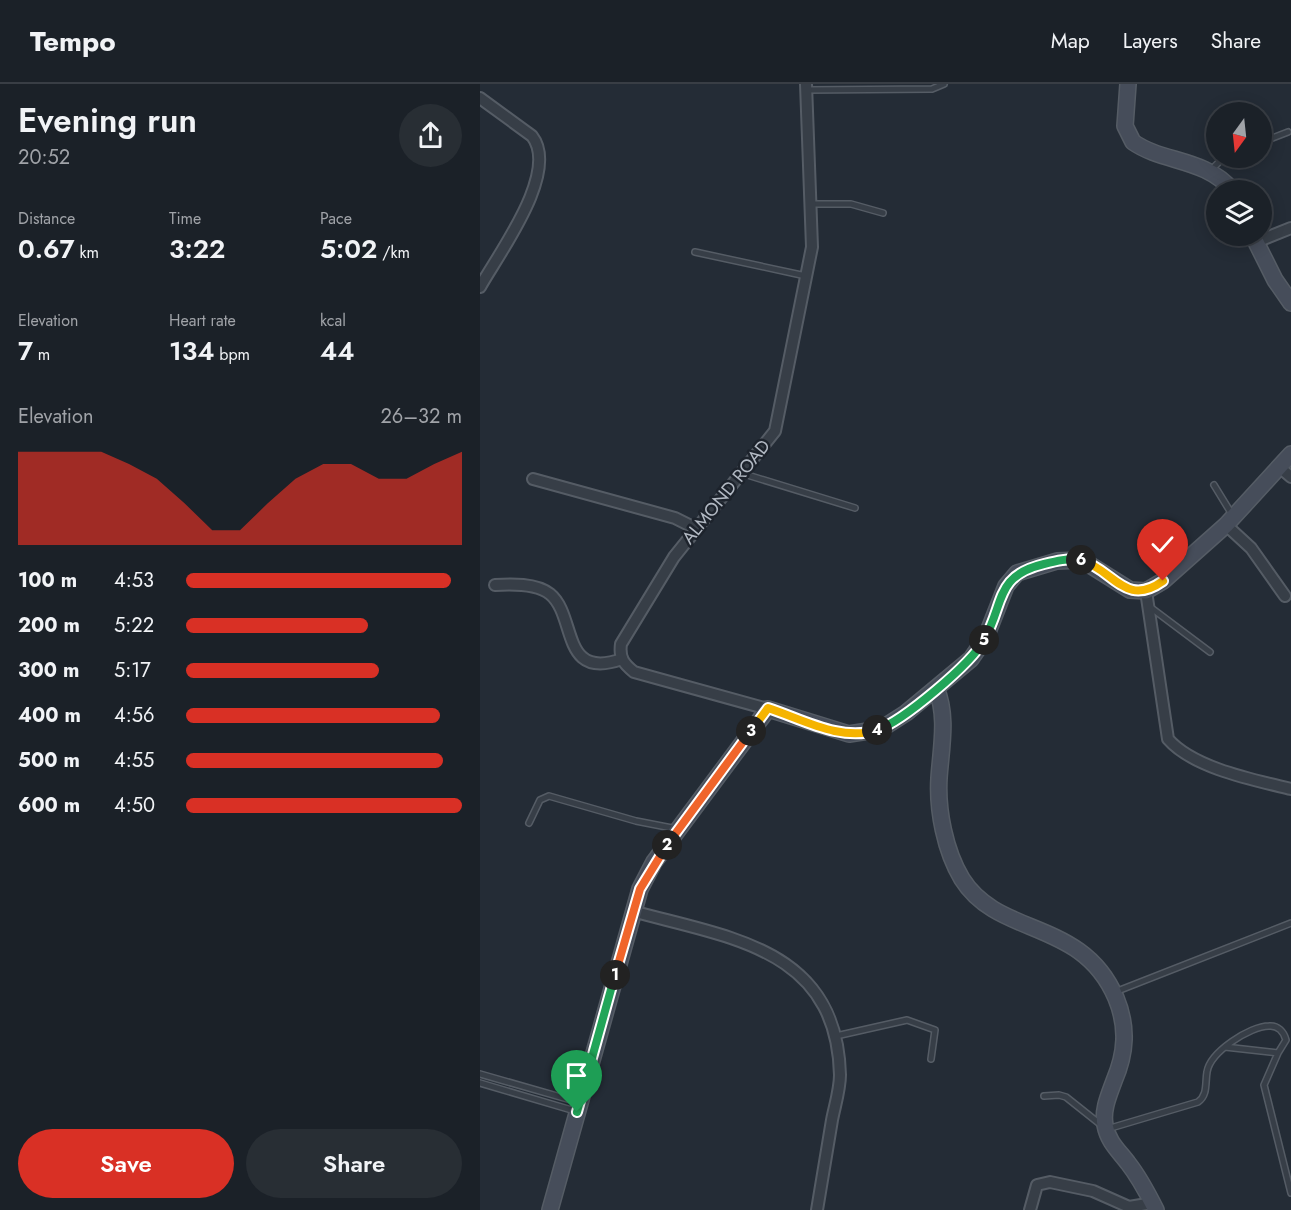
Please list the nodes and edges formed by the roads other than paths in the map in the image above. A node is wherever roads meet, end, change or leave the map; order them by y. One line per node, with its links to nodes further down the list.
1 (944, 84): 3 (lane)
2 (1128, 84): 8 (street)
3 (806, 87): 10 (street, ALMOND ROAD)
4 (480, 98): 17 (street)
5 (1288, 132): 6 (lane)
6 (1272, 138)
7 (1213, 168): 8 (lane)
8 (1209, 172): 9 (street)
9 (1219, 180)
10 (811, 204): 11 (lane); 16 (street, ALMOND ROAD)
11 (883, 213)
12 (1291, 228): 13 (street)
13 (1272, 234)
14 (1258, 246): 18 (street)
15 (695, 252): 16 (lane)
16 (806, 276): 21 (street, ALMOND ROAD)
17 (480, 287)
18 (1291, 303)
19 (1291, 454): 20 (street)
20 (1278, 466): 22 (street); 26 (street)
21 (741, 473): 25 (lane); 27 (street, ALMOND ROAD)
22 (1291, 477)
23 (533, 479): 27 (street)
24 (1214, 485): 26 (lane)
25 (855, 508)
26 (1230, 521): 29 (street); 30 (street)
27 (697, 529): 32 (street, ALMOND ROAD)
28 (495, 585): 32 (street)
29 (1284, 596)
30 (1147, 599): 31 (lane); 33 (street); 35 (street)
31 (1210, 652)
32 (622, 659): 34 (street)
33 (936, 688): 34 (street); 40 (street)
34 (768, 708): 37 (street)
35 (1291, 789)
36 (529, 823): 37 (lane)
37 (679, 829): 38 (street)
38 (632, 911): 41 (street); 48 (street)
39 (1291, 923): 40 (lane)
40 (1114, 993): 49 (street)
41 (836, 1035): 44 (lane); 53 (street)
42 (1225, 1047): 43 (lane); 43 (lane); 49 (lane)
43 (1278, 1053): 50 (lane)
44 (931, 1059)
45 (480, 1074): 48 (lane)
46 (480, 1083): 48 (lane)
47 (1044, 1096): 49 (lane)
48 (578, 1107): 52 (street)
49 (1105, 1128): 51 (street)
50 (1291, 1193)
51 (1155, 1206): 54 (street)
52 (550, 1210)
53 (817, 1210)
54 (1030, 1210)

